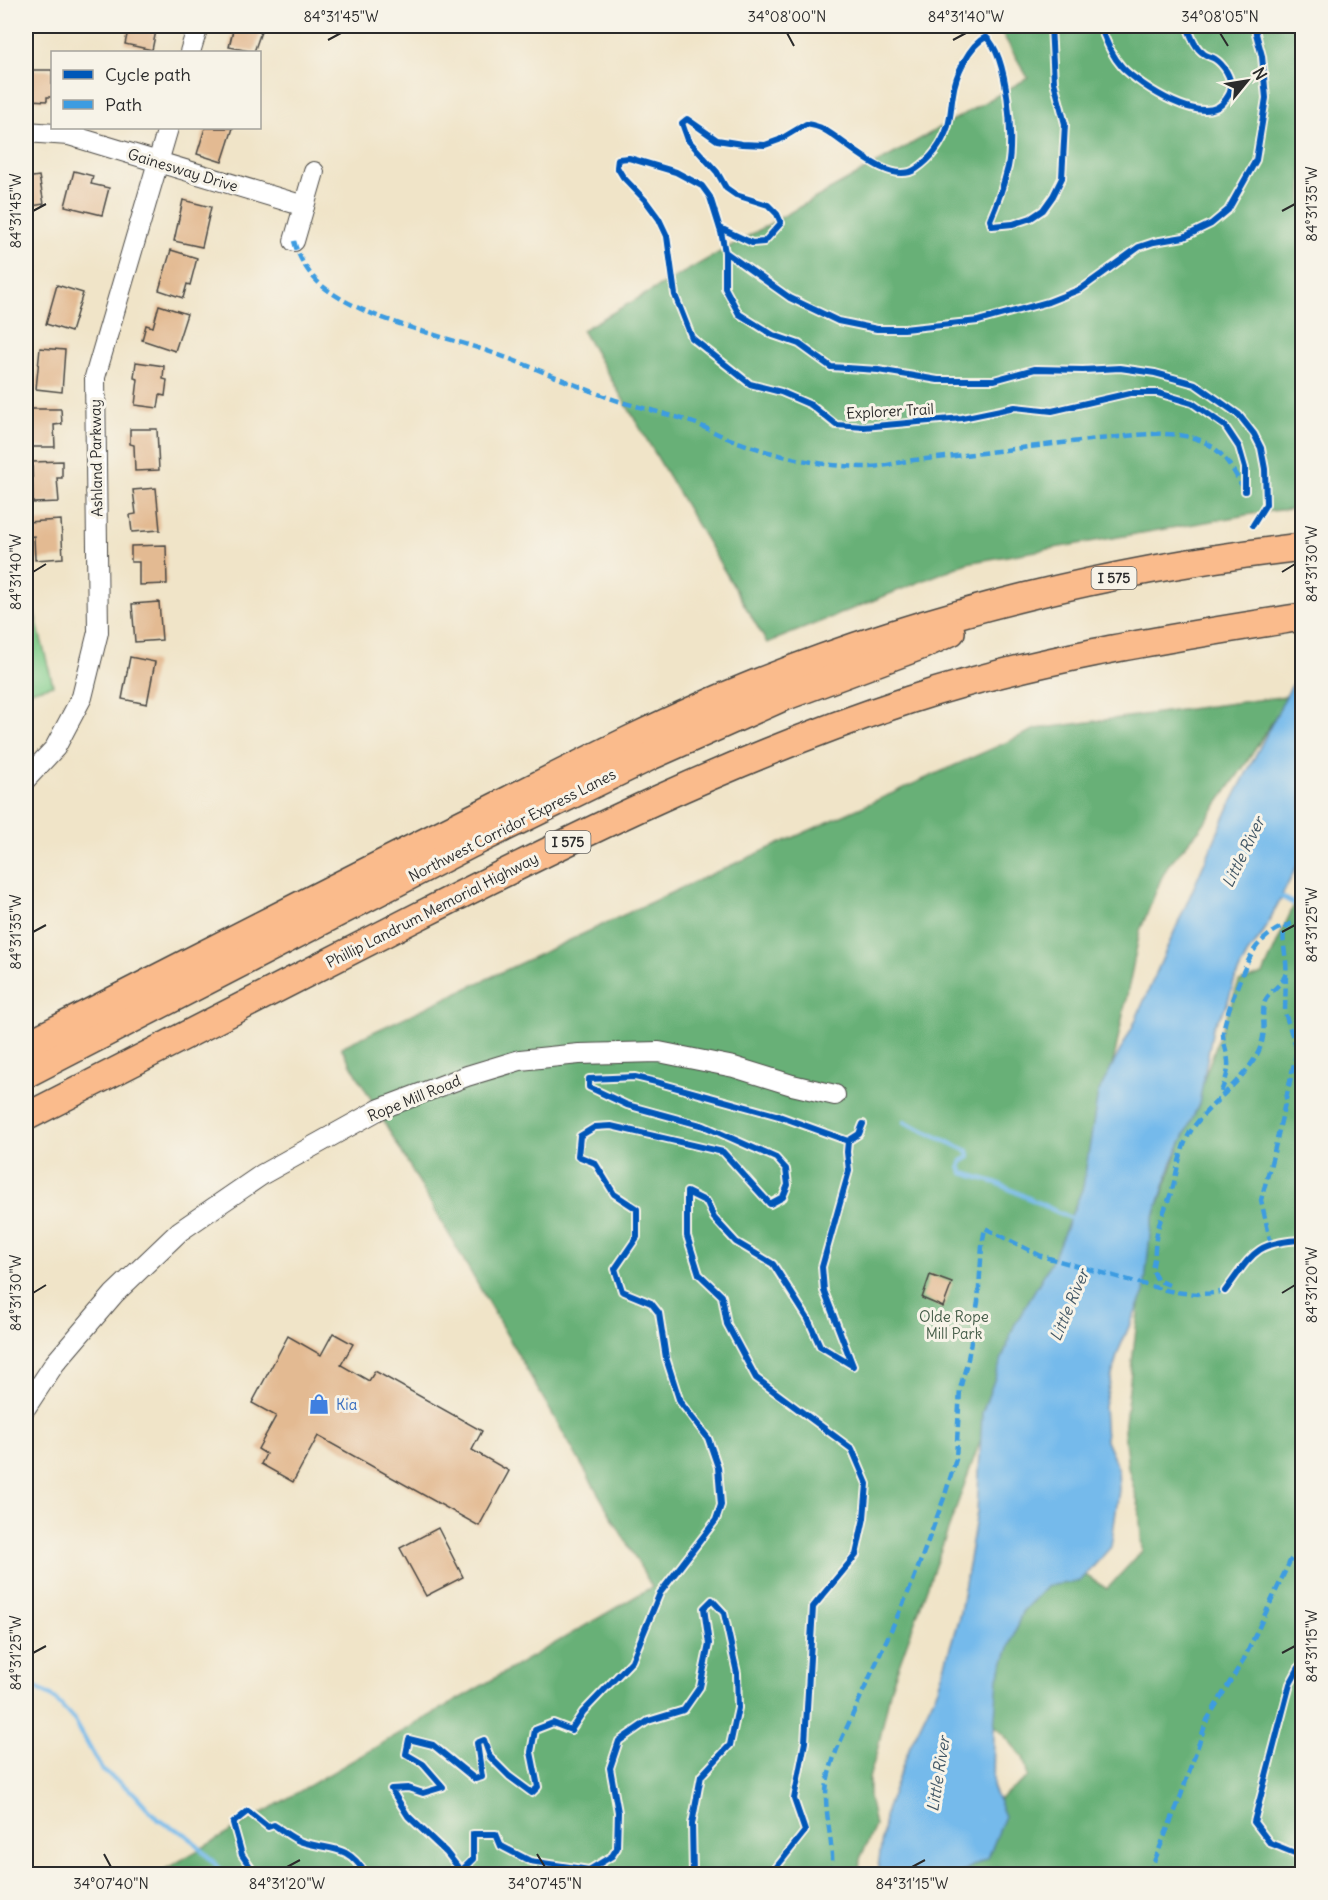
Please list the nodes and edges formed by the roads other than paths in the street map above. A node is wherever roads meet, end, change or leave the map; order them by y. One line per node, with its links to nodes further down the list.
1 (198, 26): 2 (street)
2 (190, 51)
3 (168, 129): 5 (street, Ashland Parkway)
4 (26, 132): 5 (street, Gainesway Drive)
5 (158, 163): 7 (street, Gainesway Drive); 12 (street, Ashland Parkway)
6 (314, 172): 7 (street)
7 (304, 206): 8 (street)
8 (294, 241)
9 (1302, 547): 10 (highway, I 575)
10 (1011, 601): 13 (highway, I 575); 14 (highway, Northwest Corridor Express Lanes)
11 (1302, 617): 16 (highway, Phillip Landrum Memorial Highway / I 575)
12 (26, 779)
13 (26, 1045)
14 (26, 1074)
15 (834, 1095): 17 (street, Rope Mill Road)
16 (26, 1117)
17 (26, 1407)

